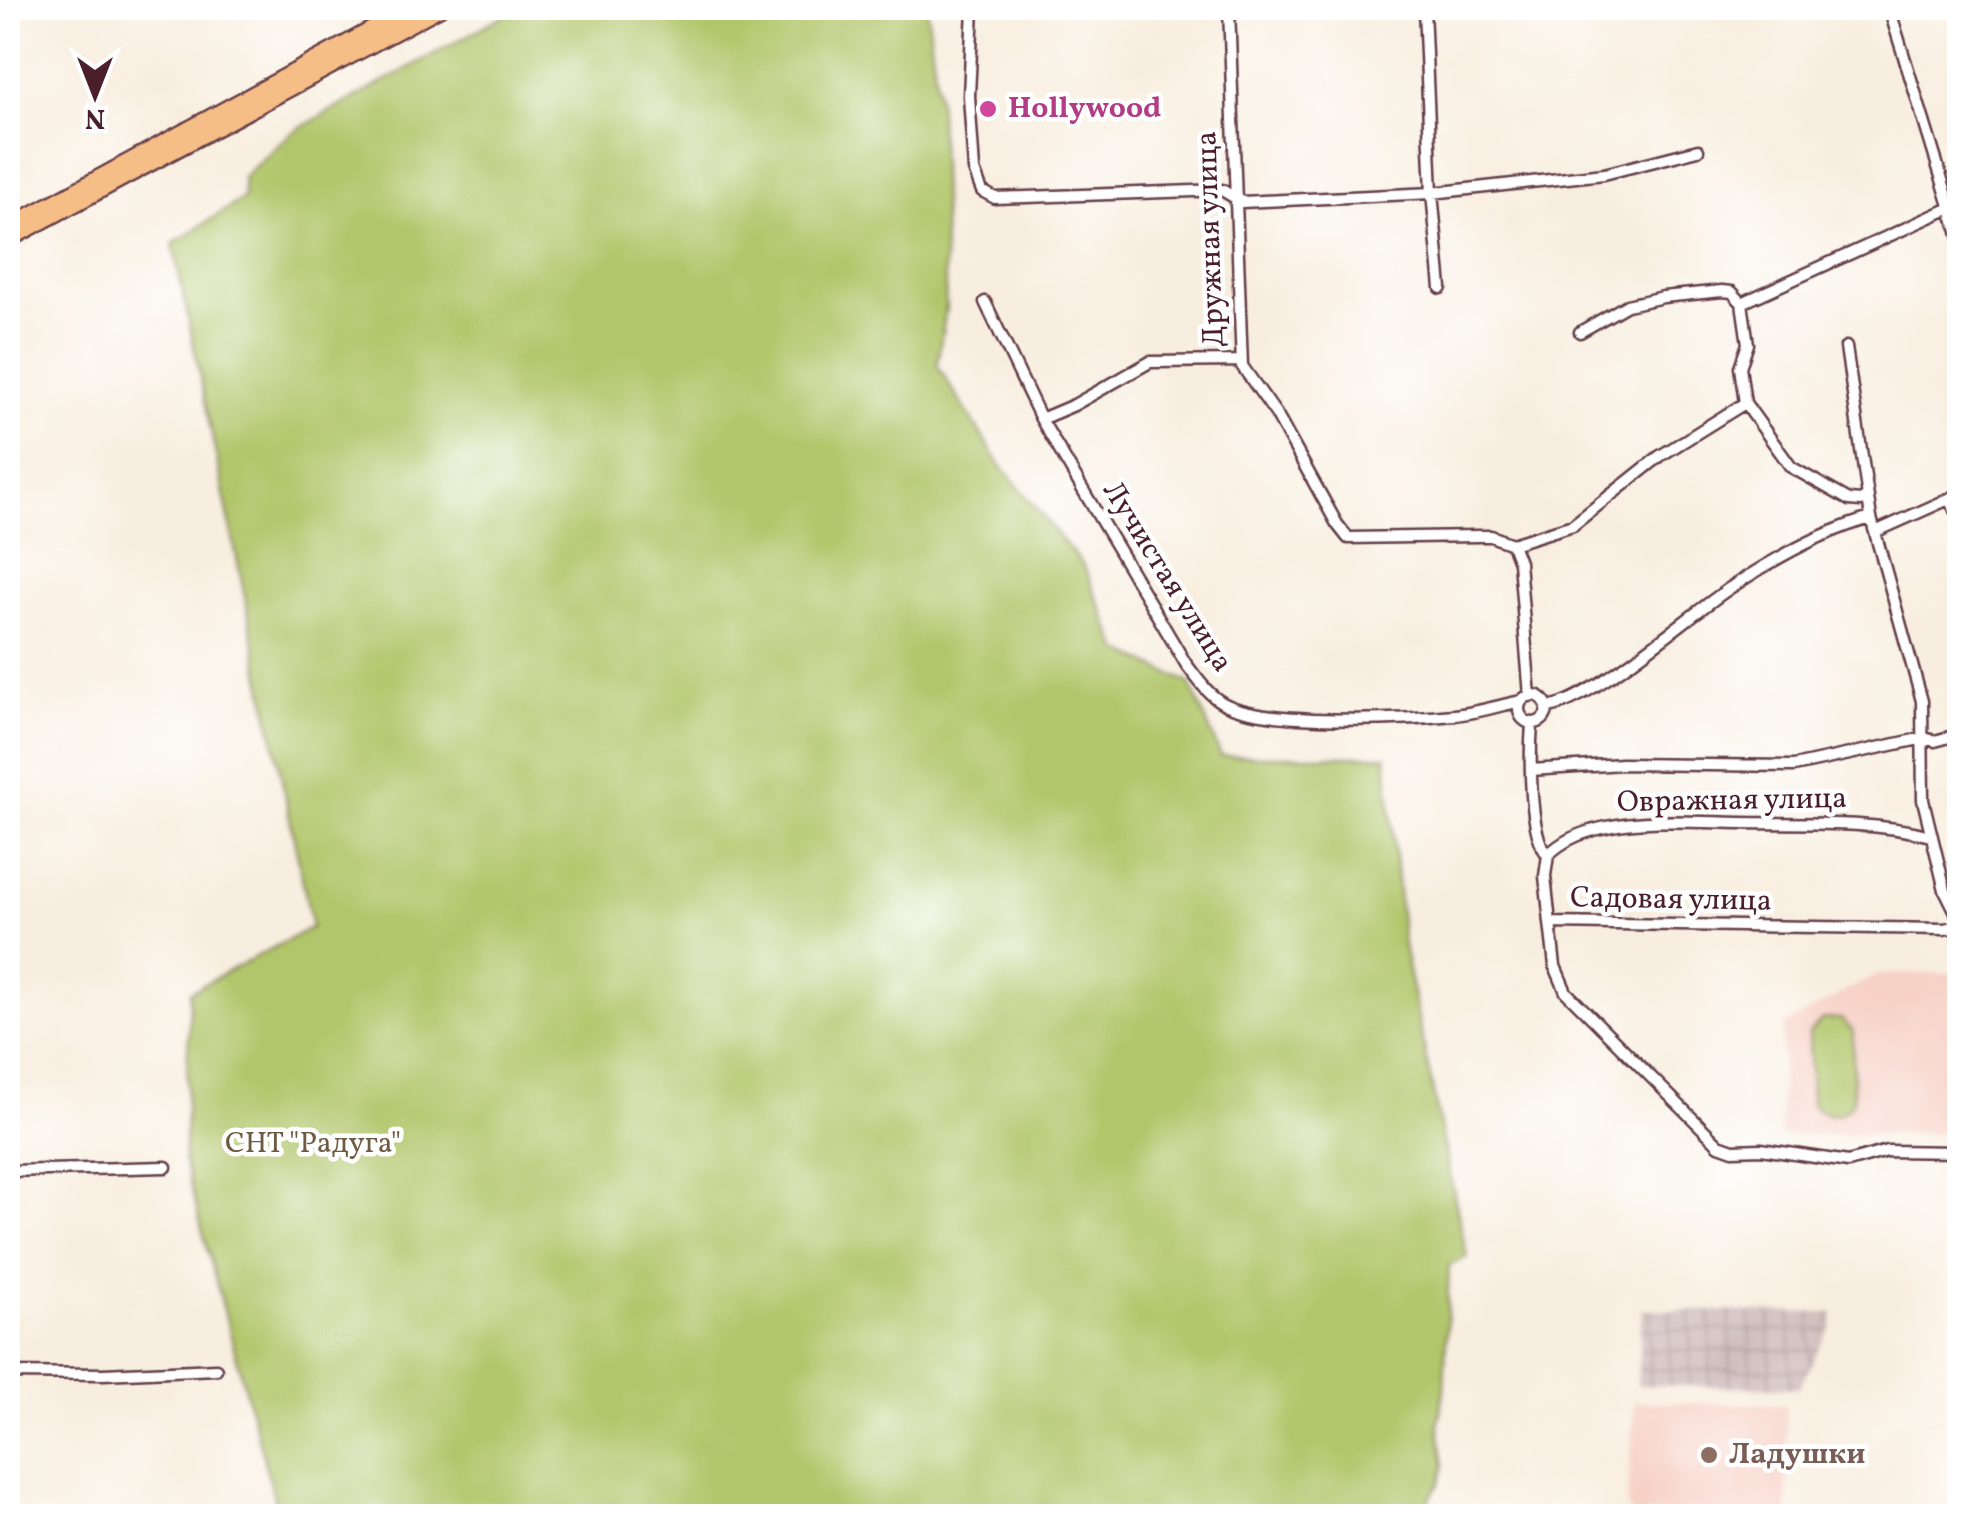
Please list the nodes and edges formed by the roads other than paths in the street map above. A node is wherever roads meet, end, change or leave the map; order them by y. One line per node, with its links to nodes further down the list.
1 (411, 8): 11 (main road)
2 (440, 8): 13 (main road)
3 (973, 8): 9 (street)
4 (1229, 8): 9 (street, Дружная улица)
5 (1424, 8): 8 (street)
6 (1889, 8): 10 (street)
7 (1698, 150): 8 (street)
8 (1432, 193): 9 (street); 14 (street)
9 (1236, 200): 19 (street, Дружная улица)
10 (1950, 208): 12 (street); 16 (street)
11 (8, 226)
12 (1960, 238)
13 (8, 240)
14 (1441, 288)
15 (986, 302): 21 (street, Лучистая улица)
16 (1742, 303): 17 (street); 20 (street)
17 (1580, 332)
18 (1846, 346): 22 (street)
19 (1241, 361): 21 (street); 27 (street, Дружная улица)
20 (1746, 403): 22 (street); 27 (street)
21 (1042, 419): 28 (street, Лучистая улица)
22 (1867, 497): 24 (street)
23 (1956, 500): 25 (street); 26 (street)
24 (1871, 518): 26 (street); 29 (street)
25 (1960, 518)
26 (1876, 532): 32 (street)
27 (1512, 544): 28 (street)
28 (1526, 698): 29 (street); 30 (street)
29 (1547, 707): 30 (street)
30 (1532, 723): 33 (street)
31 (1960, 734): 32 (street)
32 (1924, 738): 33 (street); 34 (street)
33 (1531, 770): 35 (street)
34 (1931, 836): 35 (street, Овражная улица); 37 (street)
35 (1548, 855): 36 (street)
36 (1550, 922): 37 (street, Садовая улица); 38 (street, Садовая улица)
37 (1960, 923)
38 (1960, 1152)
39 (166, 1168): 40 (street)
40 (8, 1171)
41 (216, 1369): 42 (street)
42 (8, 1373)

